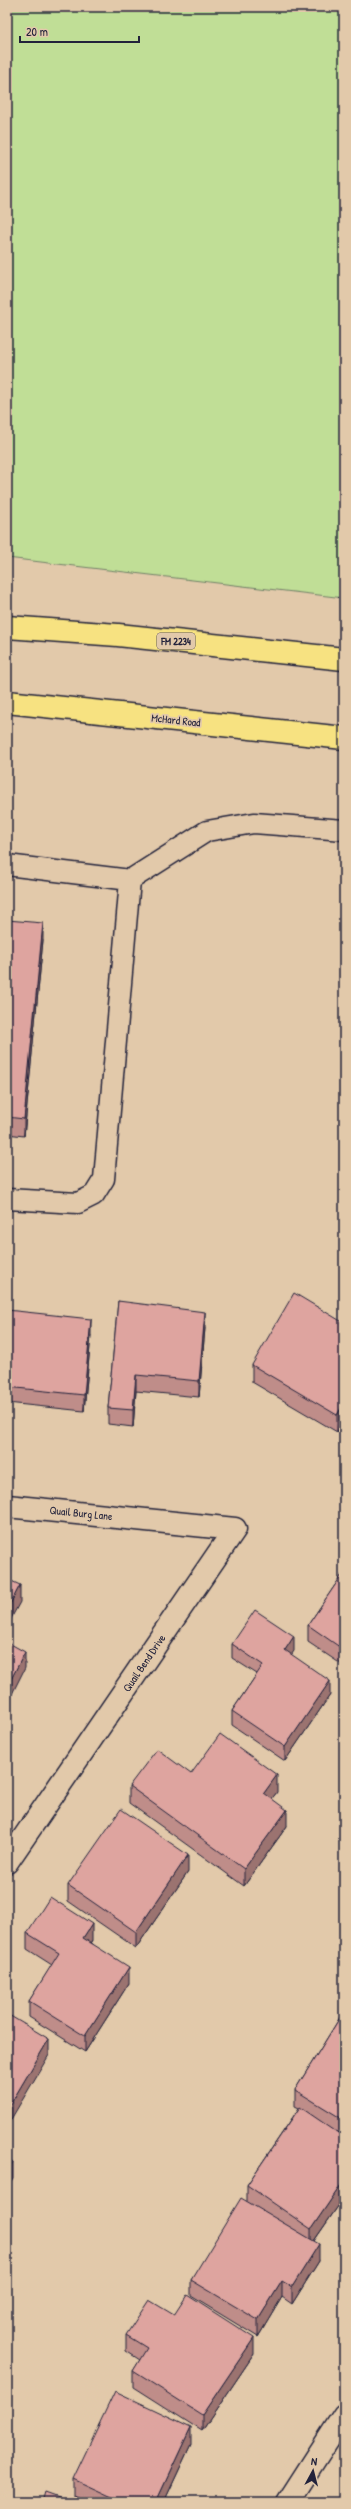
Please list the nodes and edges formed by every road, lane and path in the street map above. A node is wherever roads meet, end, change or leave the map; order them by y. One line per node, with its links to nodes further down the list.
1 (7, 627): 2 (main road, FM 2234)
2 (344, 659)
3 (7, 702): 4 (main road, McHard Road)
4 (344, 738)
5 (344, 830): 7 (lane)
6 (7, 865): 7 (lane)
7 (130, 880): 8 (lane)
8 (7, 1199)
9 (7, 1506): 10 (street, Quail Burg Lane)
10 (156, 1521): 11 (street, Quail Bend Drive)
11 (7, 1862)
12 (344, 2415): 13 (street)
13 (288, 2502)

